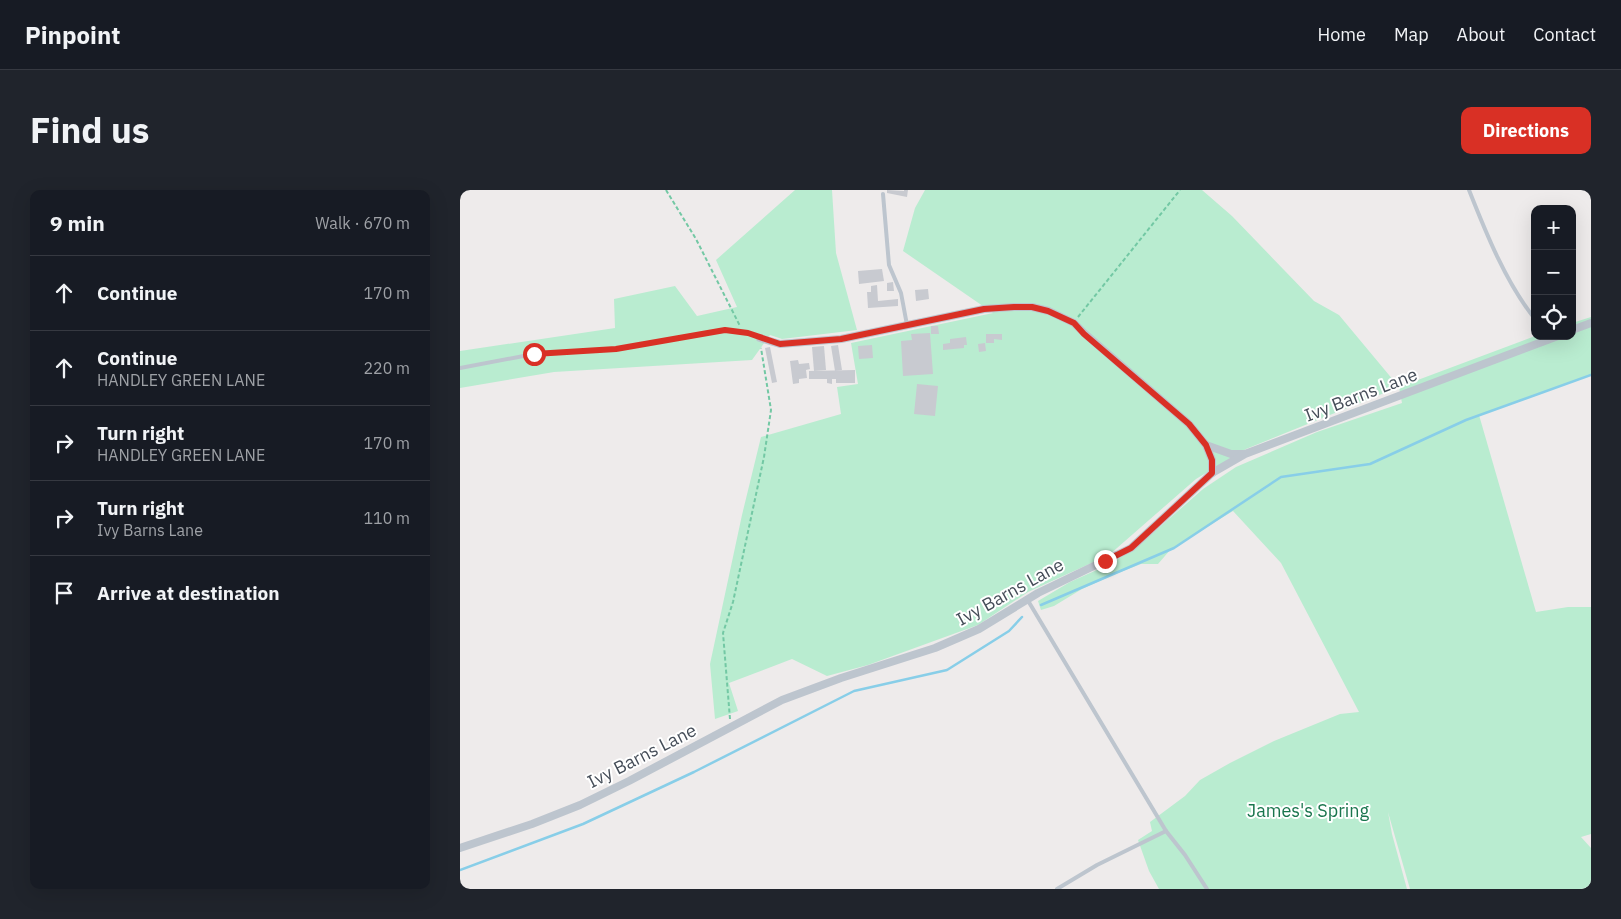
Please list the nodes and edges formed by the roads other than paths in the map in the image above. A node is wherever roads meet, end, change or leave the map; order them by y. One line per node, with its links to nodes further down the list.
1 (1469, 190): 3 (lane)
2 (883, 194): 5 (lane)
3 (1531, 314)
4 (1591, 323): 6 (street)
5 (907, 325): 7 (street); 10 (street)
6 (1576, 329)
7 (760, 338): 9 (lane)
8 (1544, 340): 11 (street, Ivy Barns Lane)
9 (460, 368)
10 (1206, 445): 11 (street); 12 (street)
11 (1245, 454): 12 (street, Ivy Barns Lane)
12 (1212, 473): 13 (street, Ivy Barns Lane)
13 (1027, 599): 14 (lane); 15 (street, Ivy Barns Lane)
14 (1166, 831): 16 (lane); 17 (lane)
15 (460, 848)
16 (1057, 889)
17 (1207, 889)

